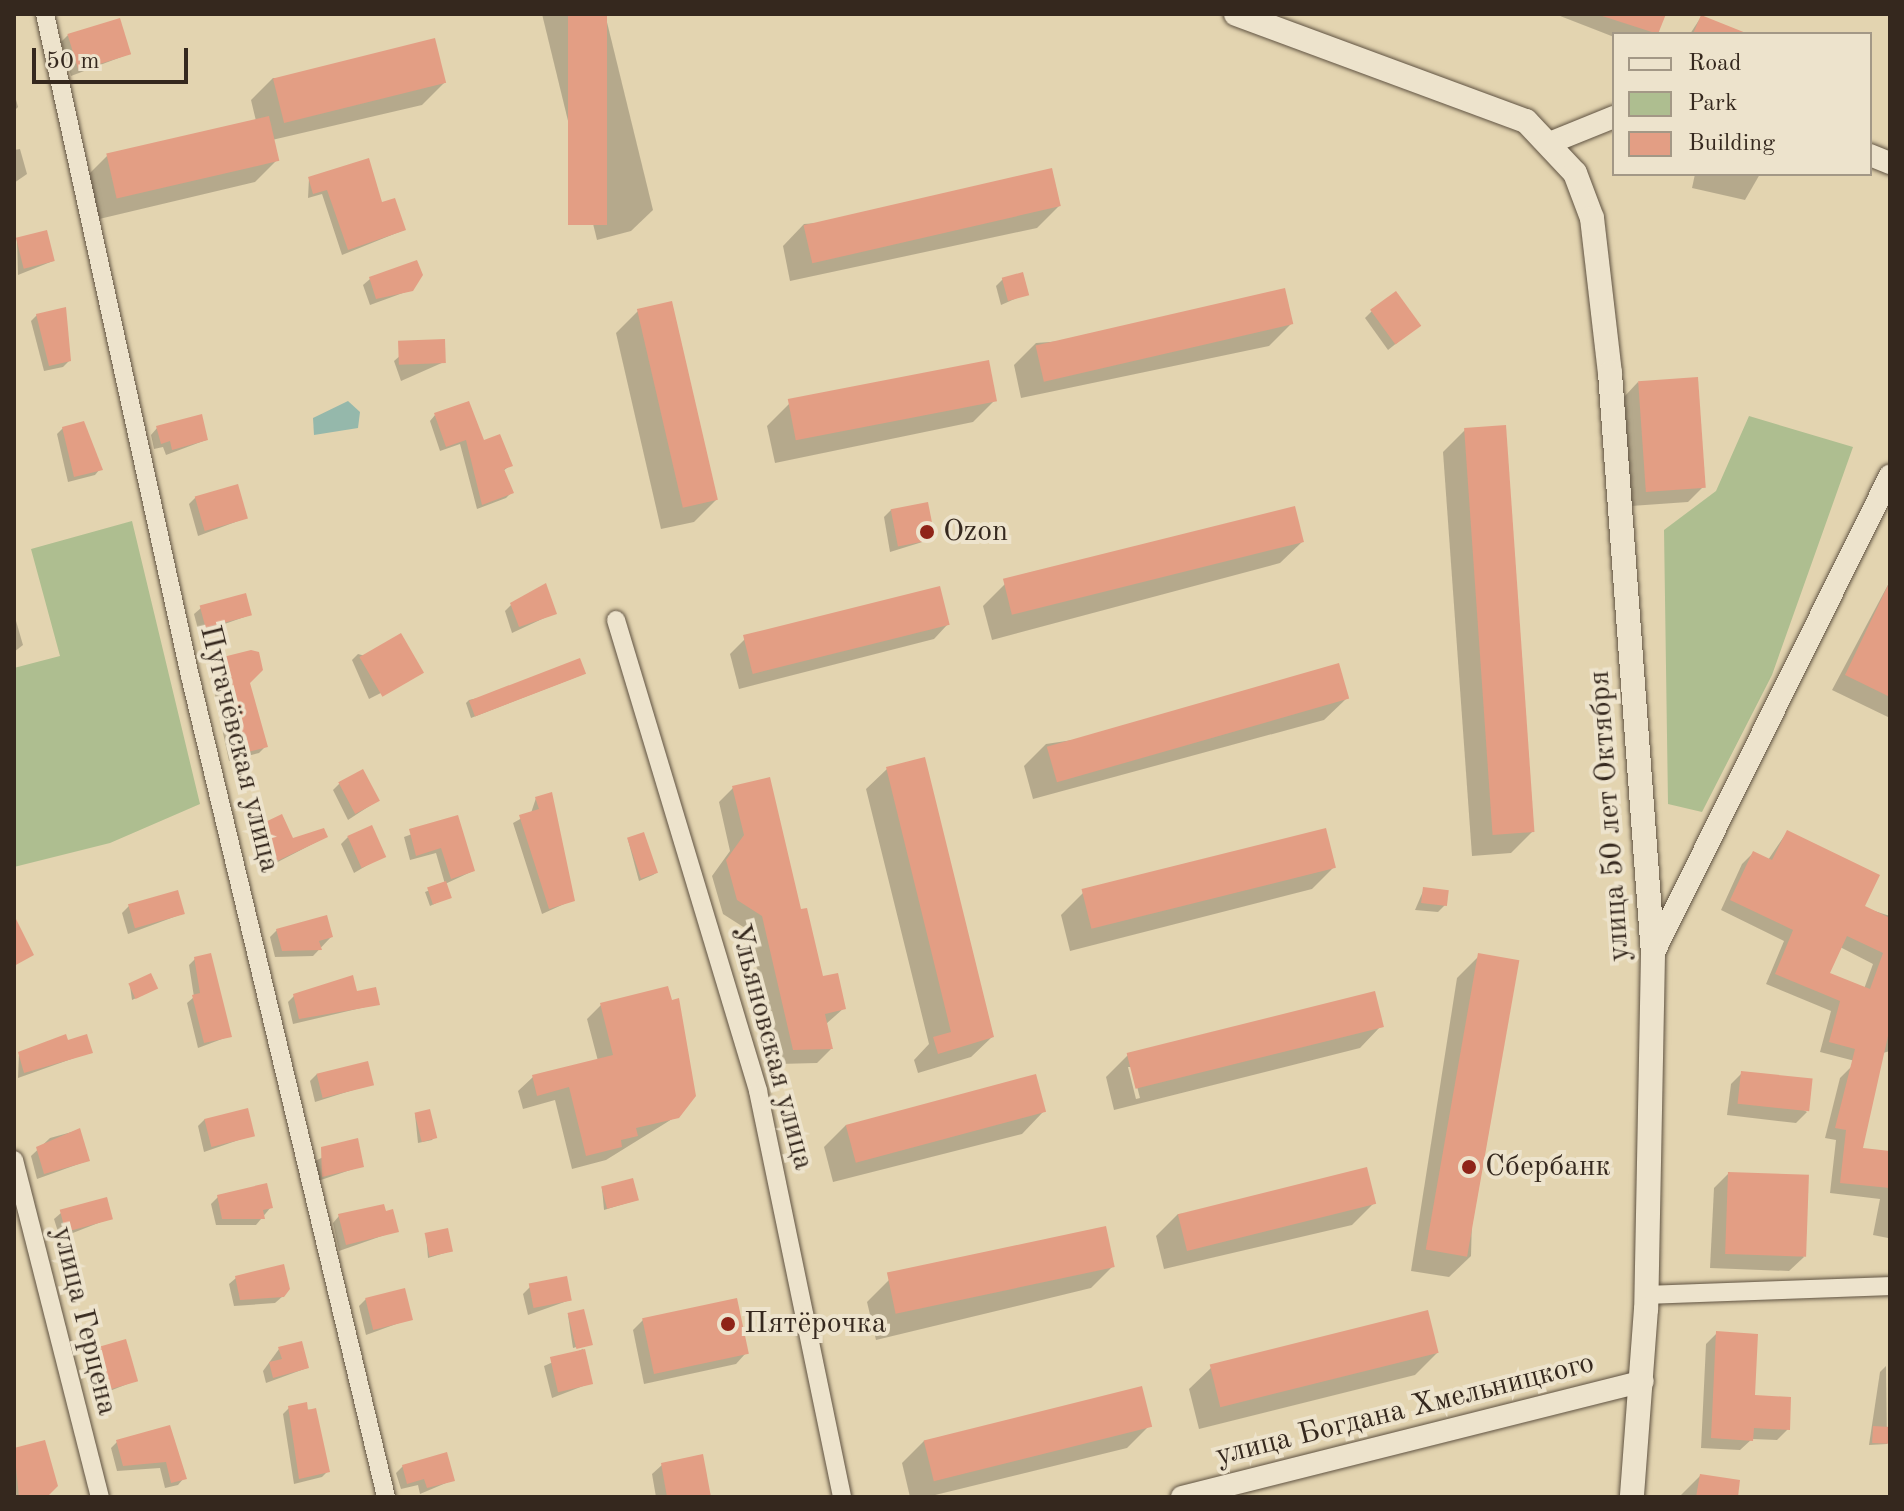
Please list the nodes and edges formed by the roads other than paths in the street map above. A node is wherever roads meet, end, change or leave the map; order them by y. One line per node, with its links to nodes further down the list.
1 (45, 14): 13 (street, Пугачёвская улица)
2 (1236, 14): 4 (main road)
3 (1612, 118): 4 (street)
4 (1552, 142): 7 (main road, улица 50 лет Октября)
5 (1890, 476): 7 (street)
6 (616, 620): 14 (street, Ульяновская улица)
7 (1653, 954): 10 (main road, улица 50 лет Октября)
8 (14, 1160): 12 (street, улица Герцена)
9 (1890, 1286): 10 (street)
10 (1647, 1295): 11 (main road, улица 50 лет Октября)
11 (1643, 1381): 15 (street, улица Богдана Хмельницкого); 16 (main road, улица 50 лет Октября)
12 (100, 1497)
13 (386, 1497)
14 (842, 1497)
15 (1182, 1497)
16 (1632, 1497)

